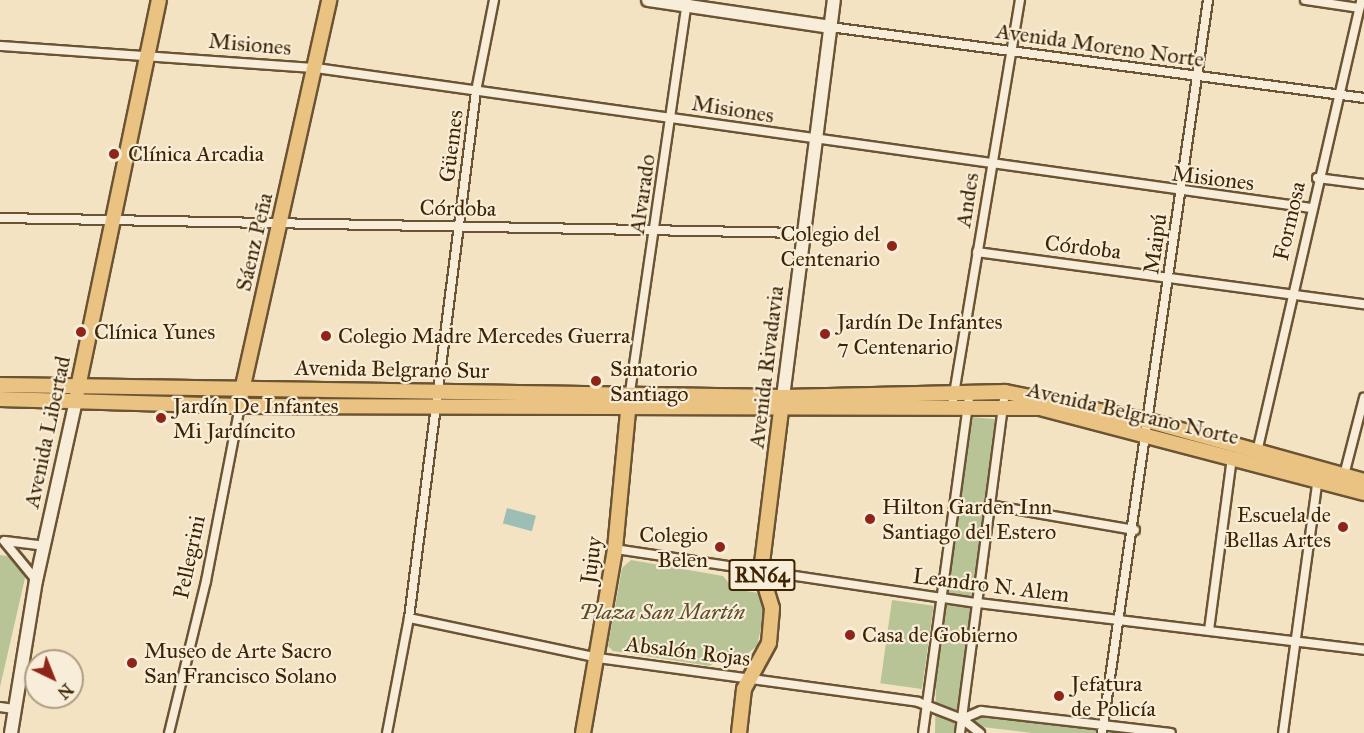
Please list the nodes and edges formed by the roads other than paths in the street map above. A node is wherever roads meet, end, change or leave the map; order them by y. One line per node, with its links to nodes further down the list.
1 (159, 0): 14 (main road, Avenida Libertad)
2 (329, 0): 15 (main road, Sáenz Peña)
3 (494, 0): 17 (street, Güemes)
4 (648, 0): 9 (main road)
5 (834, 0): 11 (main road, Avenida Rivadavia)
6 (1020, 0): 13 (street, Andes)
7 (1208, 0): 16 (street, Maipú)
8 (1305, 0): 10 (street)
9 (687, 3): 11 (main road); 20 (street, Alvarado)
10 (1360, 4): 18 (street, Formosa)
11 (830, 27): 13 (street, Avenida Moreno Norte); 21 (main road, Avenida Rivadavia / RN64)
12 (0, 46): 14 (street, Misiones)
13 (1011, 51): 16 (street, Avenida Moreno Norte); 22 (street, Andes)
14 (148, 52): 15 (street, Misiones); 28 (main road, Avenida Libertad)
15 (316, 68): 17 (street, Misiones); 29 (main road, Sáenz Peña)
16 (1197, 78): 18 (street, Avenida Moreno Norte); 25 (street, Maipú)
17 (476, 92): 20 (street, Misiones); 30 (street, Güemes)
18 (1336, 95): 19 (street, Avenida Moreno Norte); 23 (street, Formosa)
19 (1364, 98)
20 (670, 117): 21 (street, Misiones); 31 (street, Alvarado)
21 (814, 140): 22 (street, Misiones); 32 (main road, Avenida Rivadavia / RN64)
22 (991, 164): 25 (street, Misiones); 33 (street, Andes)
23 (1317, 178): 24 (street); 26 (street, Formosa)
24 (1364, 184)
25 (1181, 192): 26 (street, Misiones); 34 (street, Maipú)
26 (1311, 208): 35 (street, Formosa)
27 (0, 218): 28 (street, Córdoba)
28 (112, 222): 29 (street, Córdoba); 38 (main road, Avenida Libertad)
29 (280, 224): 30 (street, Córdoba); 39 (main road, Sáenz Peña)
30 (459, 226): 31 (street, Córdoba); 43 (street, Güemes)
31 (656, 231): 32 (street, Córdoba); 40 (street, Alvarado)
32 (804, 233): 48 (main road, Avenida Rivadavia / RN64)
33 (977, 252): 34 (street, Córdoba); 47 (street, Andes)
34 (1169, 276): 35 (street, Córdoba); 53 (street, Maipú)
35 (1290, 292): 36 (street, Córdoba); 54 (street, Formosa)
36 (1364, 303)
37 (0, 385): 38 (main road, Avenida Belgrano Sur)
38 (79, 385): 39 (main road, Avenida Belgrano Sur); 46 (main road, Avenida Libertad)
39 (242, 388): 43 (main road, Avenida Belgrano Sur); 49 (main road, Pellegrini)
40 (630, 392): 43 (main road, Avenida Belgrano Sur); 48 (main road, Avenida Belgrano Sur); 51 (main road, Jujuy)
41 (970, 392): 42 (main road, Avenida Belgrano Norte); 47 (main road, Avenida Belgrano Norte); 52 (street)
42 (1005, 392): 50 (street); 53 (main road, Avenida Belgrano Norte)
43 (438, 398): 49 (main road, Avenida Belgrano Sur); 51 (main road, Avenida Belgrano Sur); 69 (street, Güemes)
44 (1364, 398): 57 (street)
45 (0, 399): 46 (main road, Avenida Belgrano Sur)
46 (76, 399): 49 (main road, Avenida Belgrano Sur); 63 (main road, Avenida Libertad)
47 (953, 399): 48 (main road, Avenida Belgrano Norte); 52 (main road, Avenida Belgrano Norte)
48 (782, 403): 51 (main road, Avenida Belgrano Sur); 65 (main road, Avenida Rivadavia / RN64)
49 (240, 406): 82 (street, Pellegrini)
50 (1003, 406): 52 (main road, Avenida Belgrano Norte); 53 (main road, Avenida Belgrano Norte); 60 (street)
51 (629, 407): 64 (main road, Jujuy)
52 (968, 407): 67 (street)
53 (1148, 428): 54 (main road, Avenida Belgrano Norte); 55 (main road, Avenida Belgrano Norte); 61 (street, Maipú)
54 (1257, 452): 56 (main road, Avenida Belgrano Norte)
55 (1232, 456): 56 (main road, Avenida Belgrano Norte); 71 (street)
56 (1319, 474): 57 (main road, Avenida Belgrano Norte); 72 (street)
57 (1343, 481): 58 (main road, Avenida Belgrano Norte); 59 (main road, Avenida Belgrano Norte)
58 (1364, 481)
59 (1364, 493)
60 (990, 505): 61 (street); 68 (street)
61 (1135, 530): 70 (street, Maipú)
62 (2, 541): 63 (street); 66 (street)
63 (44, 546): 66 (main road, Avenida Libertad)
64 (615, 549): 65 (street, Leandro N. Alem / RN64); 74 (main road, Jujuy)
65 (761, 571): 67 (street, Leandro N. Alem); 75 (main road, Avenida Rivadavia / RN64)
66 (36, 581): 78 (main road, Avenida Libertad)
67 (943, 598): 68 (street, Leandro N. Alem); 76 (street)
68 (978, 603): 70 (street, Leandro N. Alem); 79 (street)
69 (409, 618): 74 (street, Absalón Rojas); 83 (street, Güemes)
70 (1120, 619): 71 (street, Leandro N. Alem); 80 (street, Maipú)
71 (1209, 630): 72 (street, Leandro N. Alem)
72 (1296, 642): 73 (street, Leandro N. Alem); 90 (street)
73 (1364, 650)
74 (598, 658): 75 (street, Absalón Rojas); 84 (main road, Jujuy)
75 (750, 677): 76 (street, Absalón Rojas); 85 (main road, Avenida Rivadavia / RN64)
76 (928, 705): 79 (street, Absalón Rojas); 86 (street)
77 (0, 707): 78 (street)
78 (14, 709): 81 (main road, Avenida Libertad)
79 (962, 719): 80 (street); 87 (street); 88 (street, Absalón Rojas)
80 (1102, 729): 89 (street)
81 (11, 733)
82 (169, 733)
83 (387, 733)
84 (583, 733)
85 (739, 733)
86 (923, 733)
87 (960, 733)
88 (980, 733)
89 (1171, 733)
90 (1283, 733)

